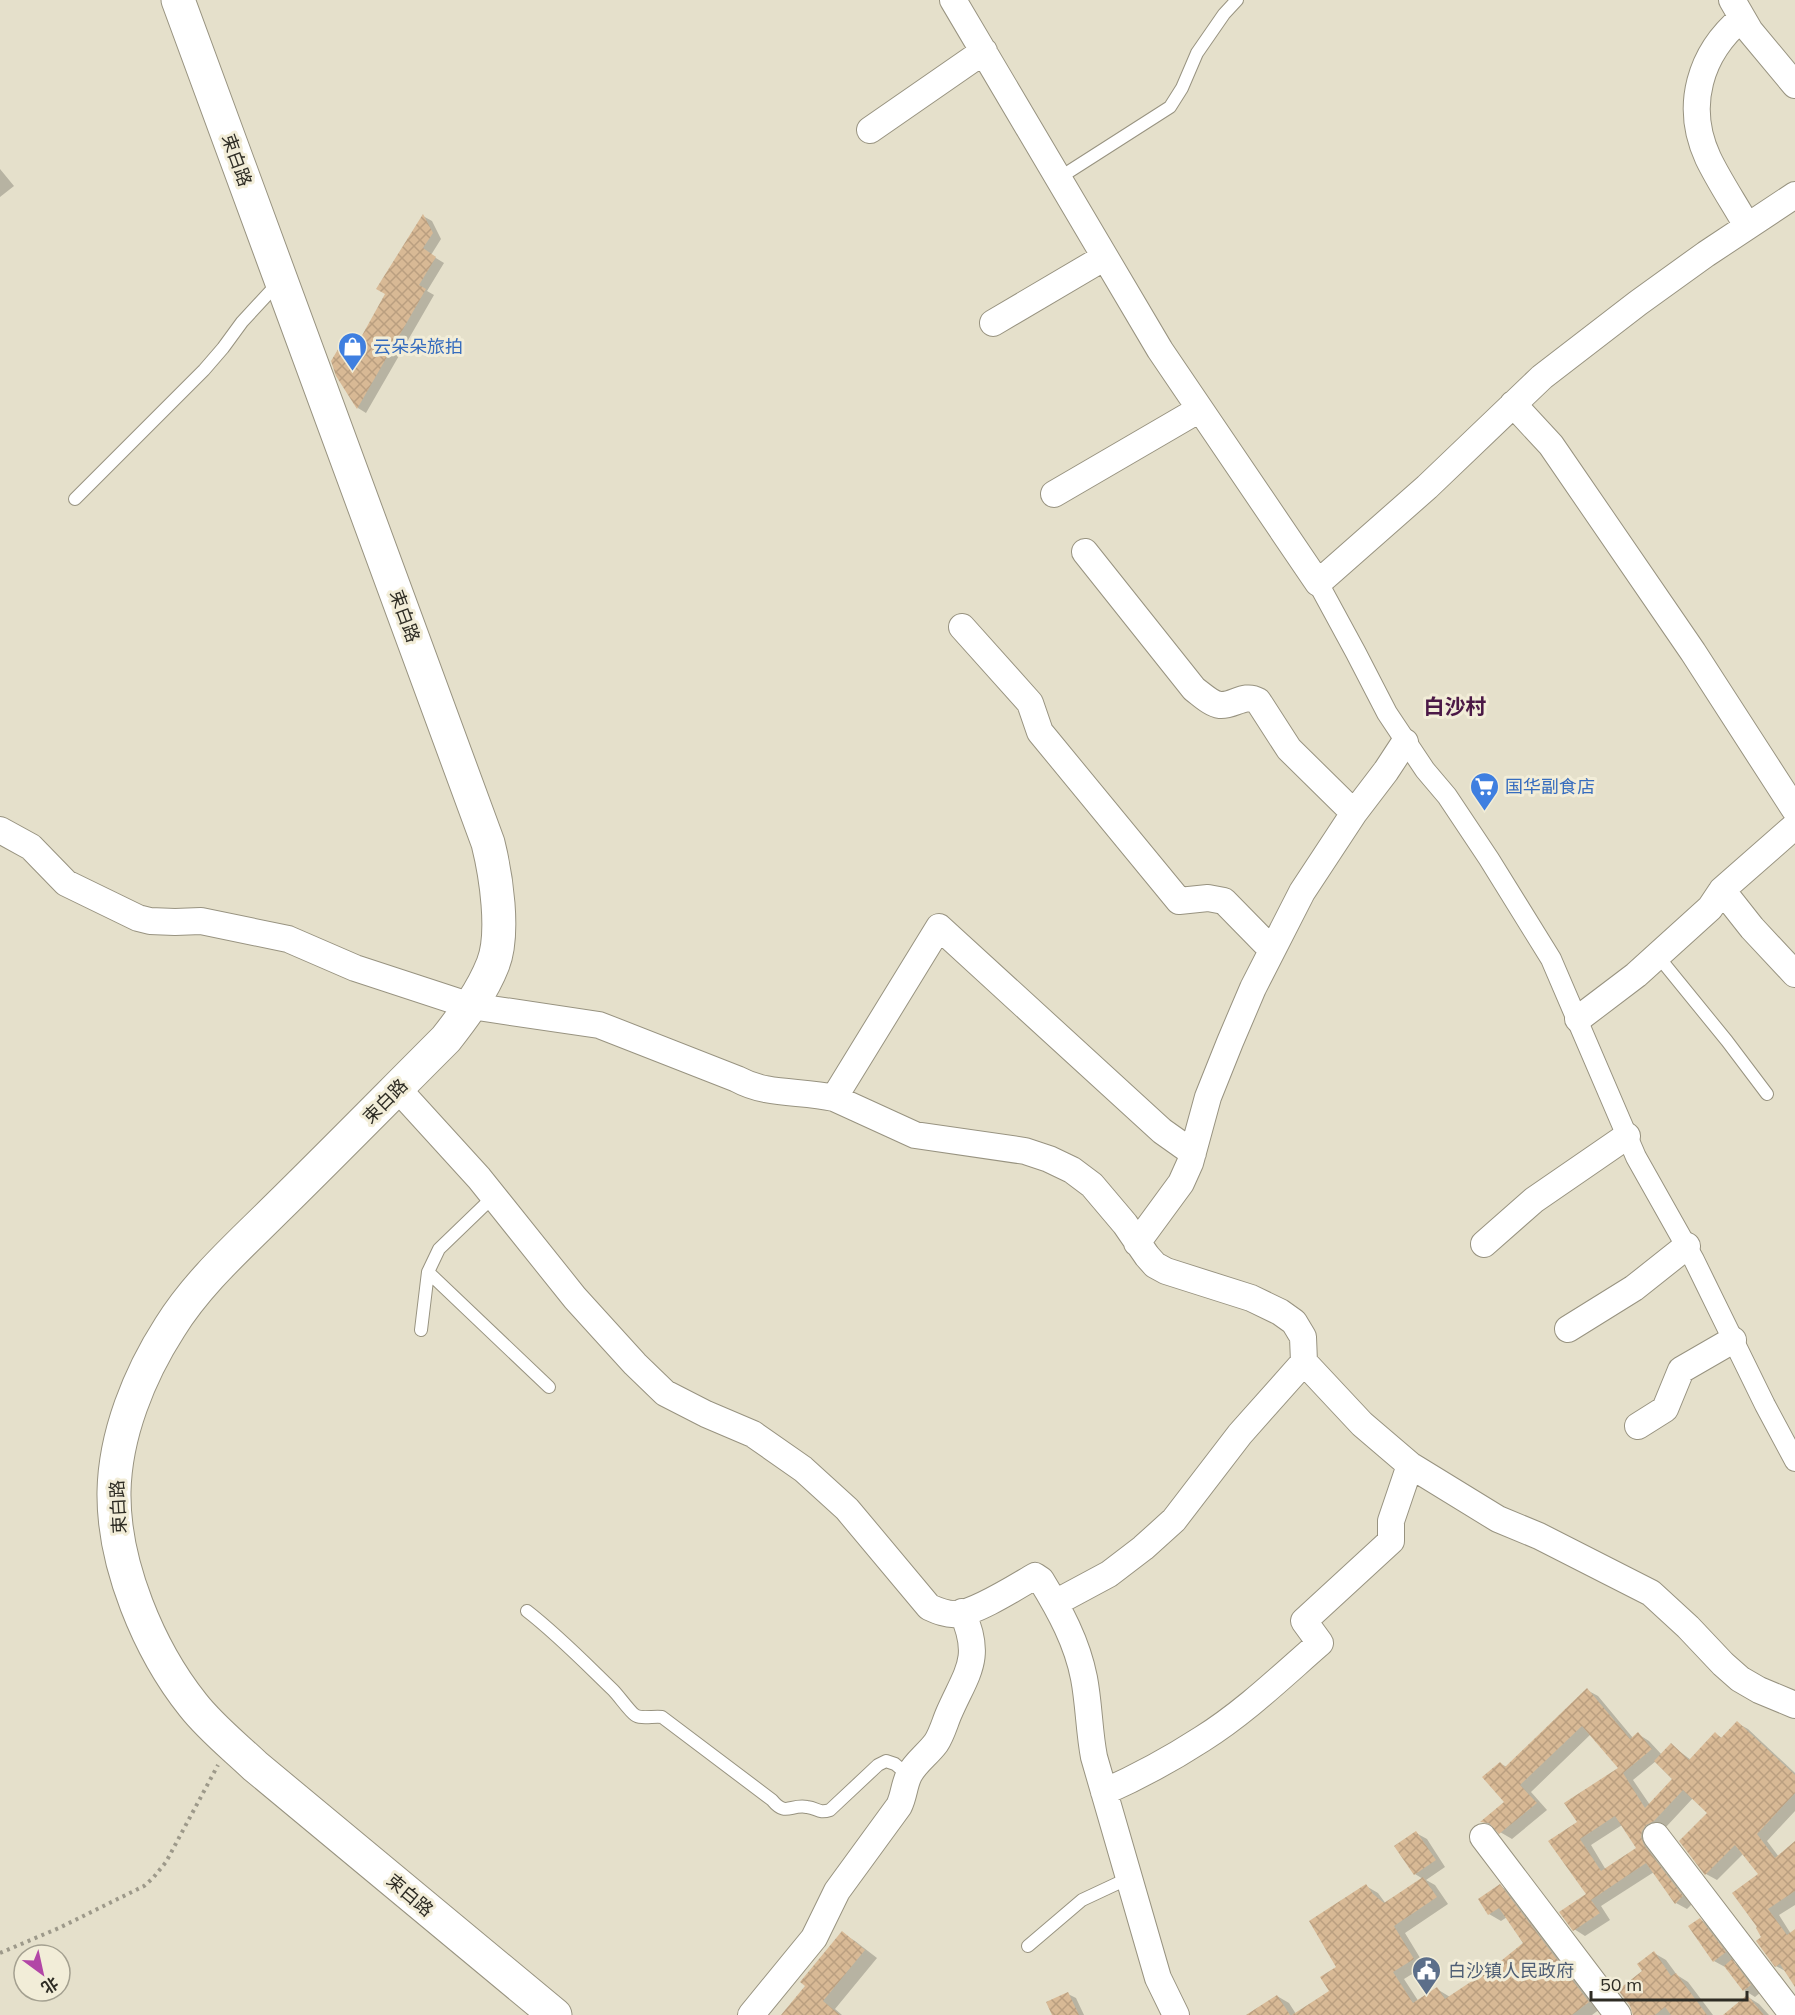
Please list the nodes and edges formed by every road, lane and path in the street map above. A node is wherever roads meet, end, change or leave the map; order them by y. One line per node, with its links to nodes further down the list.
1 (178, 0): 12 (main road, 束白路)
2 (953, 0): 5 (street)
3 (1237, 0): 8 (lane)
4 (1737, 9): 6 (street); 10 (street)
5 (984, 51): 7 (street); 8 (street)
6 (1795, 85)
7 (870, 130)
8 (1059, 178): 11 (street)
9 (1795, 195): 10 (street)
10 (1744, 228): 14 (street)
11 (1105, 257): 13 (street); 15 (street)
12 (282, 279): 17 (lane); 30 (main road, 束白路)
13 (993, 323)
14 (1513, 404): 19 (street); 22 (street)
15 (1200, 409): 16 (street); 19 (street)
16 (1054, 494)
17 (75, 499)
18 (1085, 552): 23 (street)
19 (1318, 583): 21 (street)
20 (962, 627): 27 (street)
21 (1405, 742): 23 (street); 31 (street)
22 (1795, 810)
23 (1354, 813): 27 (street)
24 (1795, 826): 26 (street)
25 (0, 830): 30 (street)
26 (1722, 890): 28 (street); 29 (street)
27 (1272, 950): 36 (street)
28 (1657, 955): 31 (street); 33 (lane)
29 (1795, 974)
30 (471, 1006): 32 (main road, 束白路); 34 (street)
31 (1578, 1019): 35 (street)
32 (398, 1088): 37 (street); 54 (main road, 束白路)
33 (1767, 1094)
34 (834, 1098): 36 (street); 38 (street)
35 (1627, 1136): 39 (street); 40 (street)
36 (1193, 1153): 38 (street)
37 (495, 1197): 41 (lane); 52 (street)
38 (1137, 1243): 45 (street)
39 (1484, 1244)
40 (1687, 1246): 42 (street); 44 (street)
41 (428, 1272): 43 (lane); 46 (lane)
42 (1568, 1329)
43 (421, 1330)
44 (1733, 1340): 47 (street); 48 (street)
45 (1304, 1362): 49 (street); 50 (street)
46 (549, 1387)
47 (1638, 1426)
48 (1795, 1461)
49 (1410, 1465): 53 (street); 56 (street)
50 (1055, 1603): 52 (street); 56 (street)
51 (526, 1611): 55 (lane)
52 (962, 1612): 55 (street)
53 (1795, 1706)
54 (230, 1743): 61 (path); 63 (main road, 束白路)
55 (909, 1776): 62 (street)
56 (1104, 1792): 59 (street)
57 (1656, 1836): 66 (street)
58 (1483, 1837): 65 (street)
59 (1129, 1878): 60 (lane); 64 (street)
60 (1028, 1946)
61 (0, 1953)
62 (761, 2011)
63 (555, 2015)
64 (1176, 2015)
65 (1618, 2015)
66 (1793, 2015)

